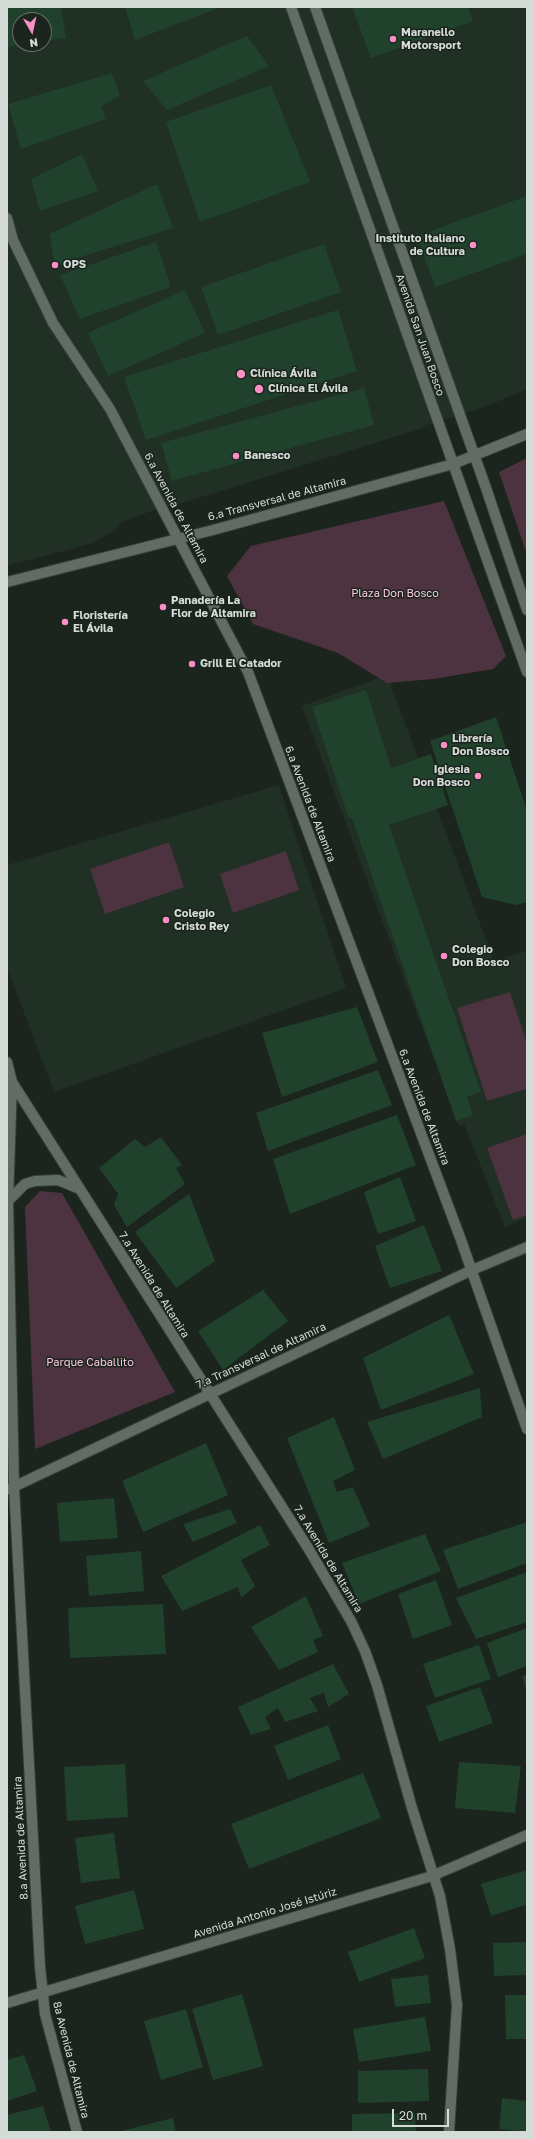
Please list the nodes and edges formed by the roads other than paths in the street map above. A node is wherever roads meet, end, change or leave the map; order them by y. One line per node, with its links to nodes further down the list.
1 (291, 7): 6 (street, Avenida San Juan Bosco)
2 (315, 7): 5 (street, Avenida San Juan Bosco)
3 (7, 218): 7 (street, 6.ª Avenida de Altamira)
4 (527, 434): 5 (street, 6.ª Transversal de Altamira)
5 (474, 456): 6 (street, 6.ª Transversal de Altamira); 9 (street, Avenida San Juan Bosco)
6 (453, 464): 7 (street, 6.ª Transversal de Altamira); 10 (street, Avenida San Juan Bosco)
7 (179, 538): 8 (street, 6.ª Transversal de Altamira); 16 (street, 6.ª Avenida de Altamira)
8 (7, 582)
9 (527, 610)
10 (527, 672)
11 (7, 1062): 12 (street, 7.ª Avenida de Altamira)
12 (12, 1082): 13 (street, 7.ª Avenida de Altamira); 14 (street, 8.ª Avenida de Altamira)
13 (80, 1189): 14 (street); 17 (street, 7.ª Avenida de Altamira)
14 (8, 1201): 19 (street, 8.ª Avenida de Altamira)
15 (527, 1247): 16 (street, 7.ª Transversal de Altamira)
16 (472, 1270): 17 (street, 7.ª Transversal de Altamira); 18 (street, 6.ª Avenida de Altamira)
17 (210, 1394): 19 (street, 7.ª Transversal de Altamira); 21 (street, 7.ª Avenida de Altamira)
18 (527, 1429)
19 (10, 1489): 22 (street, 8.ª Avenida de Altamira)
20 (527, 1835): 21 (street, Avenida Antonio José Istúriz)
21 (432, 1876): 22 (street, Avenida Antonio José Istúriz); 25 (street, 7.ª Avenida de Altamira)
22 (42, 1993): 23 (street, Avenida Antonio José Istúriz); 24 (street, 8ª Avenida de Altamira)
23 (7, 2003)
24 (77, 2132)
25 (448, 2132)

